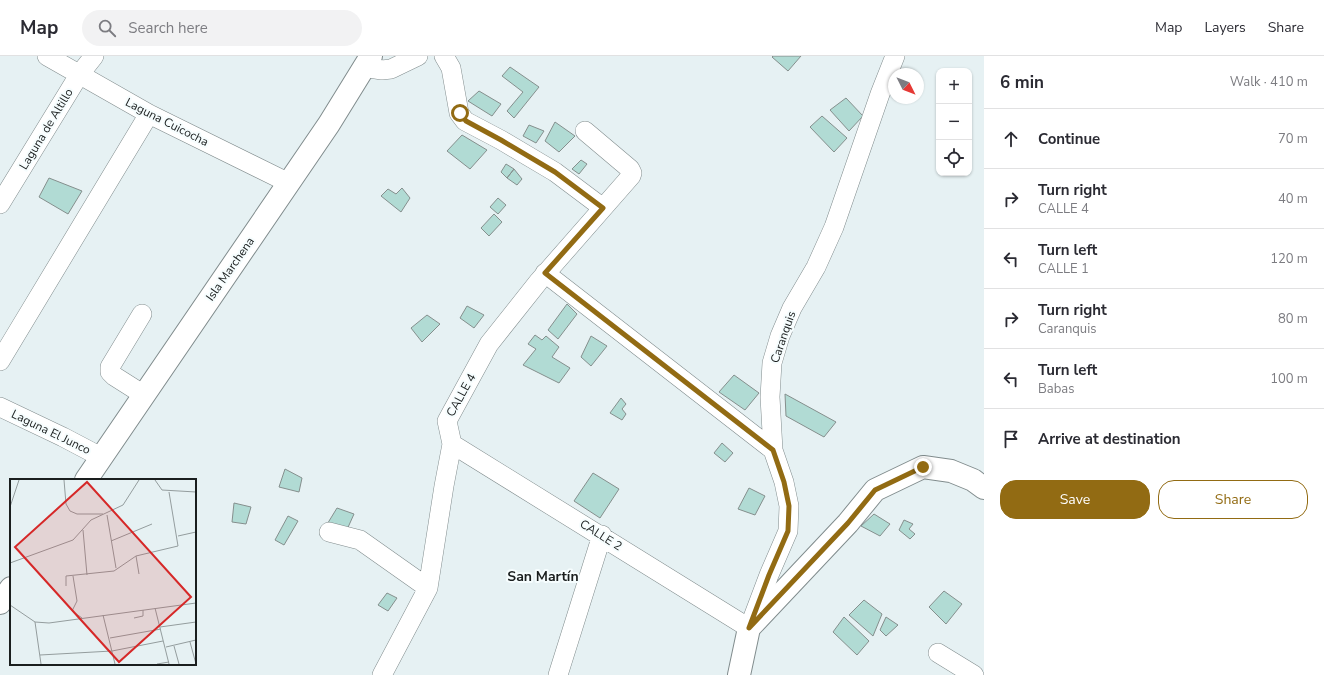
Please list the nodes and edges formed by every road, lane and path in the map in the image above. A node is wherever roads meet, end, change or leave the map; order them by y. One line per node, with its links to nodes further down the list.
1 (47, 56): 7 (street, Laguna Cuicocha)
2 (94, 56): 7 (street, Laguna de Altillo)
3 (418, 56): 6 (street)
4 (444, 56): 12 (street)
5 (895, 56): 19 (street, Caranquis)
6 (367, 62): 10 (street, Isla Marchena)
7 (79, 75): 8 (street, Laguna Cuicocha); 11 (street, Laguna de Altillo)
8 (149, 114): 10 (street, Laguna Cuicocha); 15 (street)
9 (585, 131): 12 (street, CALLE 4)
10 (289, 183): 16 (street, Isla Marchena)
11 (0, 204)
12 (603, 208): 13 (street, CALLE 4)
13 (545, 273): 18 (street, CALLE 4); 19 (street)
14 (142, 314): 16 (street)
15 (0, 361)
16 (144, 395): 20 (street, Isla Marchena)
17 (0, 407): 20 (street, Laguna El Junco)
18 (452, 444): 24 (street, CALLE 2); 25 (street, CALLE 4)
19 (773, 450): 28 (street, Caranquis)
20 (101, 458): 21 (street, Isla Marchena)
21 (87, 479)
22 (984, 488): 28 (street)
23 (329, 532): 25 (street)
24 (602, 536): 28 (street, CALLE 2); 31 (street)
25 (428, 588): 30 (street, CALLE 4)
26 (10, 589): 27 (street)
27 (0, 603)
28 (749, 628): 32 (street, Caranquis)
29 (938, 653): 33 (street)
30 (382, 675)
31 (558, 675)
32 (739, 675)
33 (974, 675)

